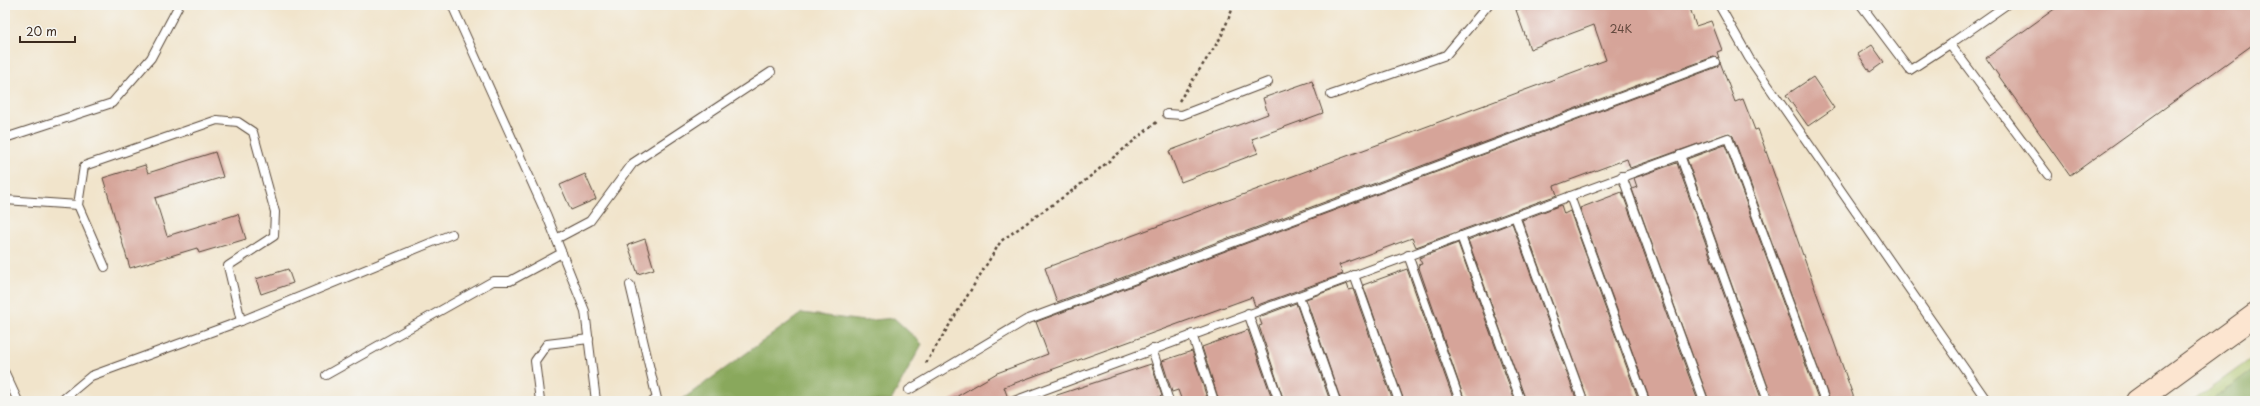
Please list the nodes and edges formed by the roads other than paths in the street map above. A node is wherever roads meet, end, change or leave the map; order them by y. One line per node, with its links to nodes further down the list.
1 (180, 5): 13 (lane)
2 (452, 5): 23 (lane)
3 (1488, 5): 11 (lane)
4 (1719, 5): 57 (lane)
5 (1861, 5): 7 (lane)
6 (2006, 5): 7 (lane)
7 (1950, 44): 15 (lane)
8 (1715, 62): 38 (lane)
9 (771, 72): 23 (lane)
10 (1268, 82): 12 (lane)
11 (1331, 96)
12 (1167, 114)
13 (5, 138)
14 (1680, 155): 16 (lane); 55 (lane); 56 (lane)
15 (2048, 175)
16 (1622, 176): 17 (lane); 54 (lane)
17 (1570, 196): 20 (lane); 53 (lane)
18 (5, 200): 19 (lane)
19 (78, 204): 26 (lane); 32 (lane)
20 (1515, 216): 22 (lane); 52 (lane)
21 (452, 234): 32 (lane)
22 (1461, 236): 25 (lane); 51 (lane)
23 (556, 239): 24 (lane)
24 (562, 253): 34 (lane); 37 (lane)
25 (1408, 255): 27 (lane); 50 (lane)
26 (105, 267)
27 (1354, 275): 29 (lane); 49 (lane)
28 (630, 285): 43 (lane)
29 (1299, 296): 30 (lane); 48 (lane)
30 (1248, 313): 33 (lane); 47 (lane)
31 (2255, 315): 58 (main road)
32 (241, 321): 40 (lane)
33 (1192, 334): 35 (lane); 46 (lane)
34 (589, 339): 41 (lane); 42 (lane)
35 (1152, 349): 44 (lane); 45 (lane)
36 (5, 373): 39 (lane)
37 (326, 375)
38 (910, 390)
39 (18, 401)
40 (61, 401)
41 (540, 401)
42 (596, 401)
43 (653, 401)
44 (1014, 401)
45 (1169, 401)
46 (1214, 401)
47 (1279, 401)
48 (1336, 401)
49 (1399, 401)
50 (1460, 401)
51 (1521, 401)
52 (1583, 401)
53 (1645, 401)
54 (1704, 401)
55 (1768, 401)
56 (1825, 401)
57 (1987, 401)
58 (2137, 401)

